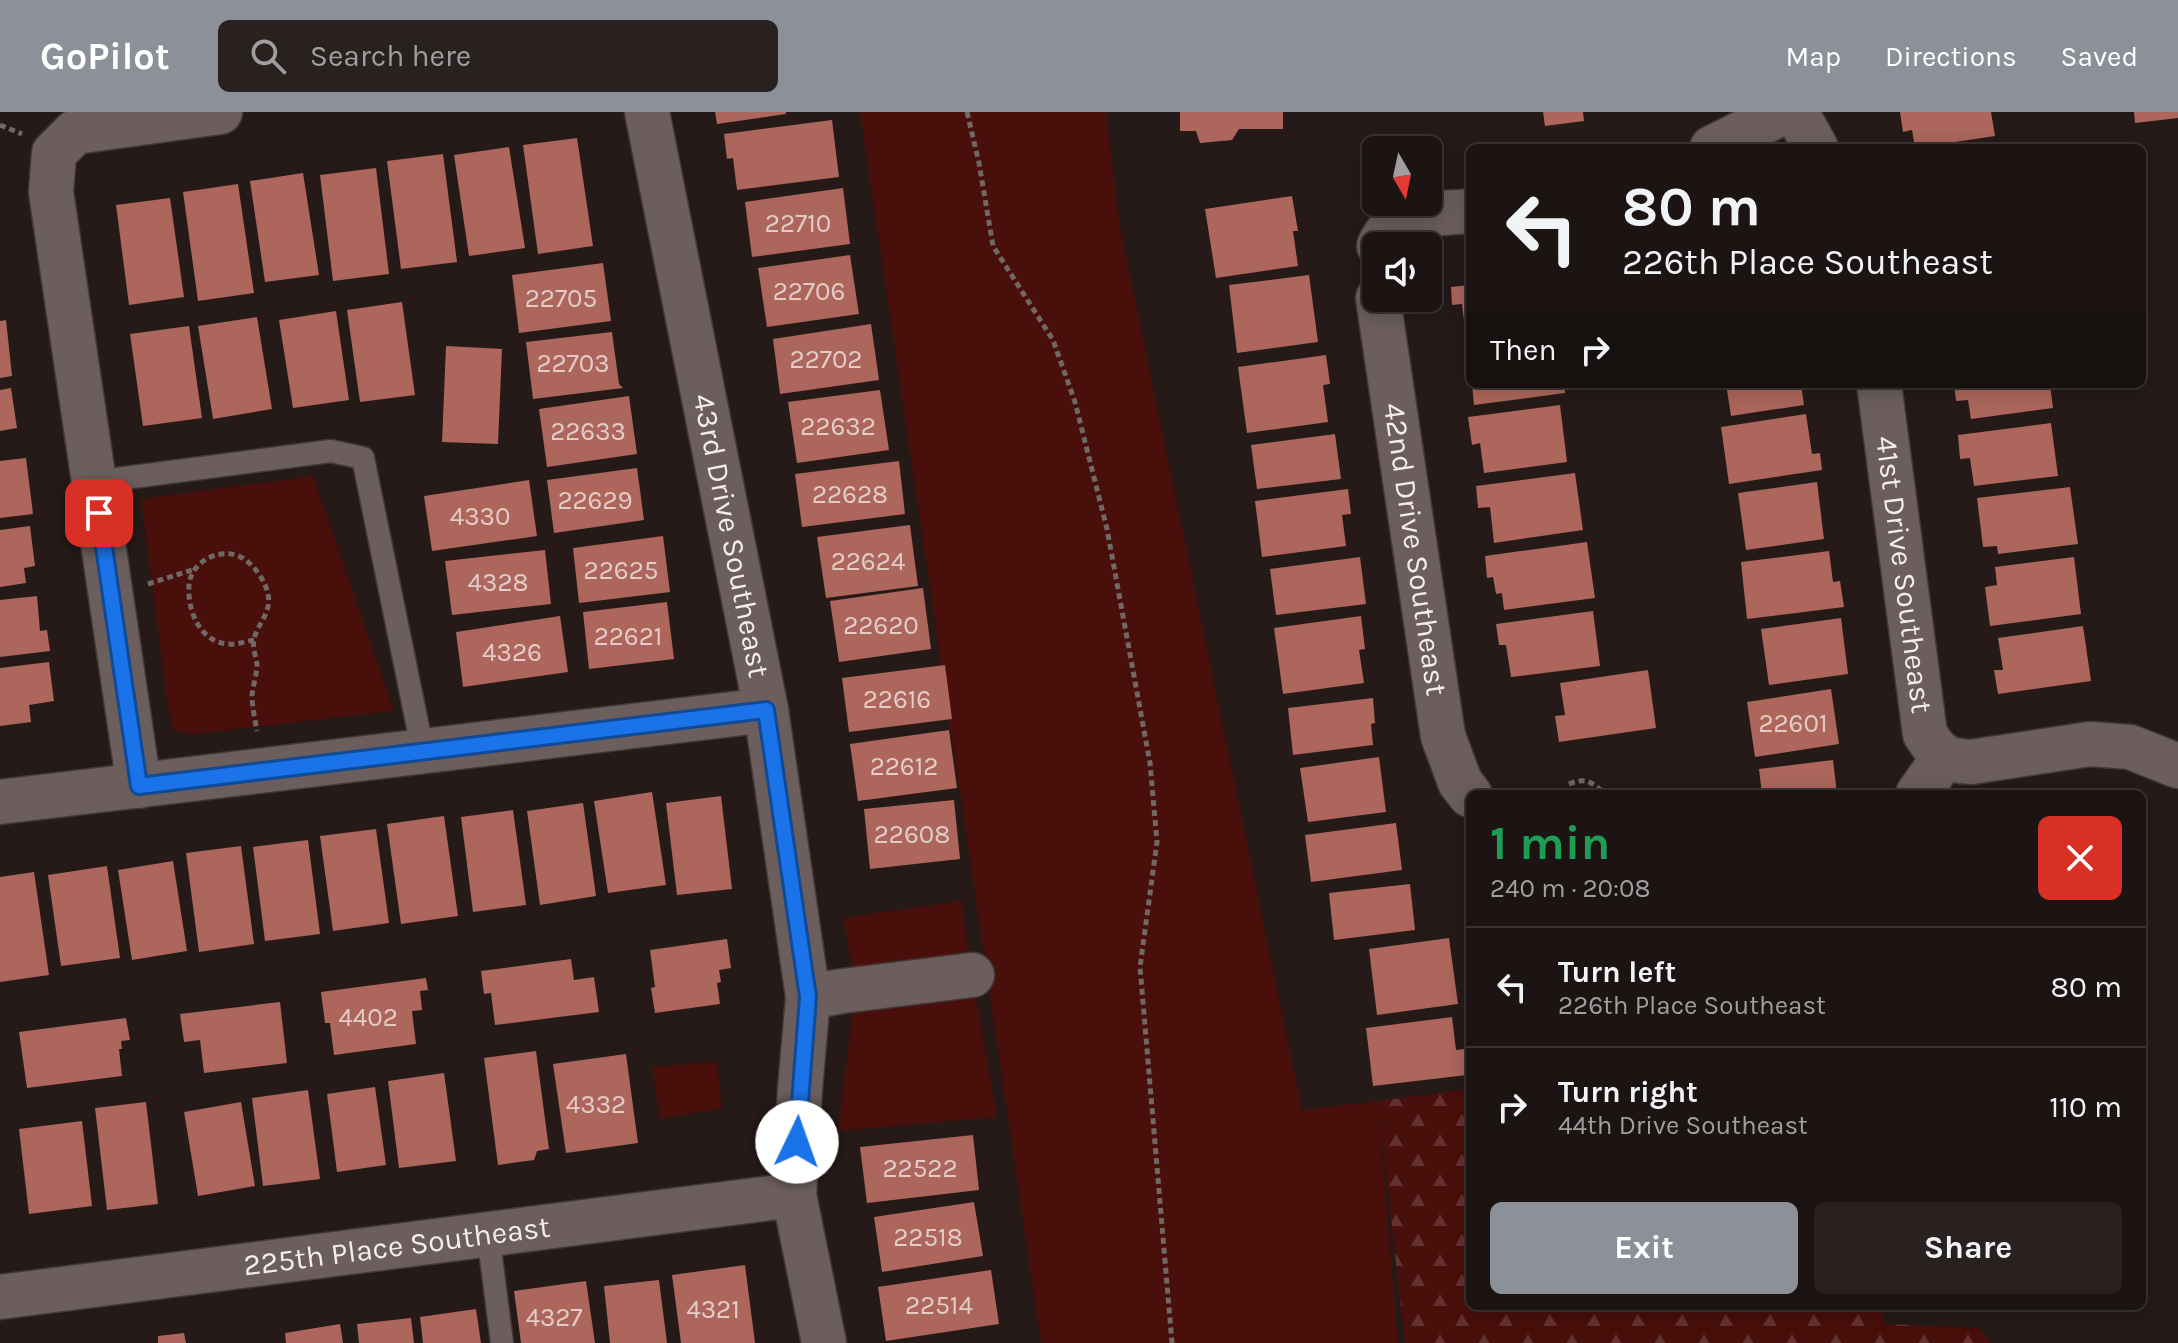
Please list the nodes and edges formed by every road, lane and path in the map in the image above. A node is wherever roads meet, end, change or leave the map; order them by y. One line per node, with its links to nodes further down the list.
1 (220, 112): 7 (street)
2 (647, 112): 18 (street, 43rd Drive Southeast)
3 (967, 112): 36 (path)
4 (1784, 112): 8 (street)
5 (1796, 112): 9 (street)
6 (0, 125): 7 (path)
7 (39, 144): 14 (street)
8 (1720, 144)
9 (1814, 144)
10 (1466, 211): 11 (street)
11 (1389, 232)
12 (1380, 312): 25 (street, 42nd Drive Southeast)
13 (1880, 388): 21 (street, 41st Drive Southeast)
14 (94, 482): 20 (lane); 24 (street)
15 (193, 570): 16 (path); 17 (path); 17 (path)
16 (147, 584)
17 (254, 640): 19 (path)
18 (766, 710): 20 (street); 30 (street, 43rd Drive Southeast)
19 (257, 732)
20 (423, 752): 24 (street)
21 (1944, 757): 22 (street); 27 (street)
22 (2178, 766)
23 (1569, 784): 26 (path)
24 (139, 786): 28 (street)
25 (1466, 790)
26 (1600, 790)
27 (1921, 790)
28 (0, 802)
29 (972, 975): 30 (street)
30 (808, 997): 31 (street, 43rd Drive Southeast)
31 (794, 1195): 32 (street, 225th Place Southeast); 35 (street, 43rd Drive Southeast)
32 (488, 1234): 33 (street, 225th Place Southeast); 34 (lane)
33 (0, 1297)
34 (502, 1343)
35 (824, 1343)
36 (1172, 1343)

